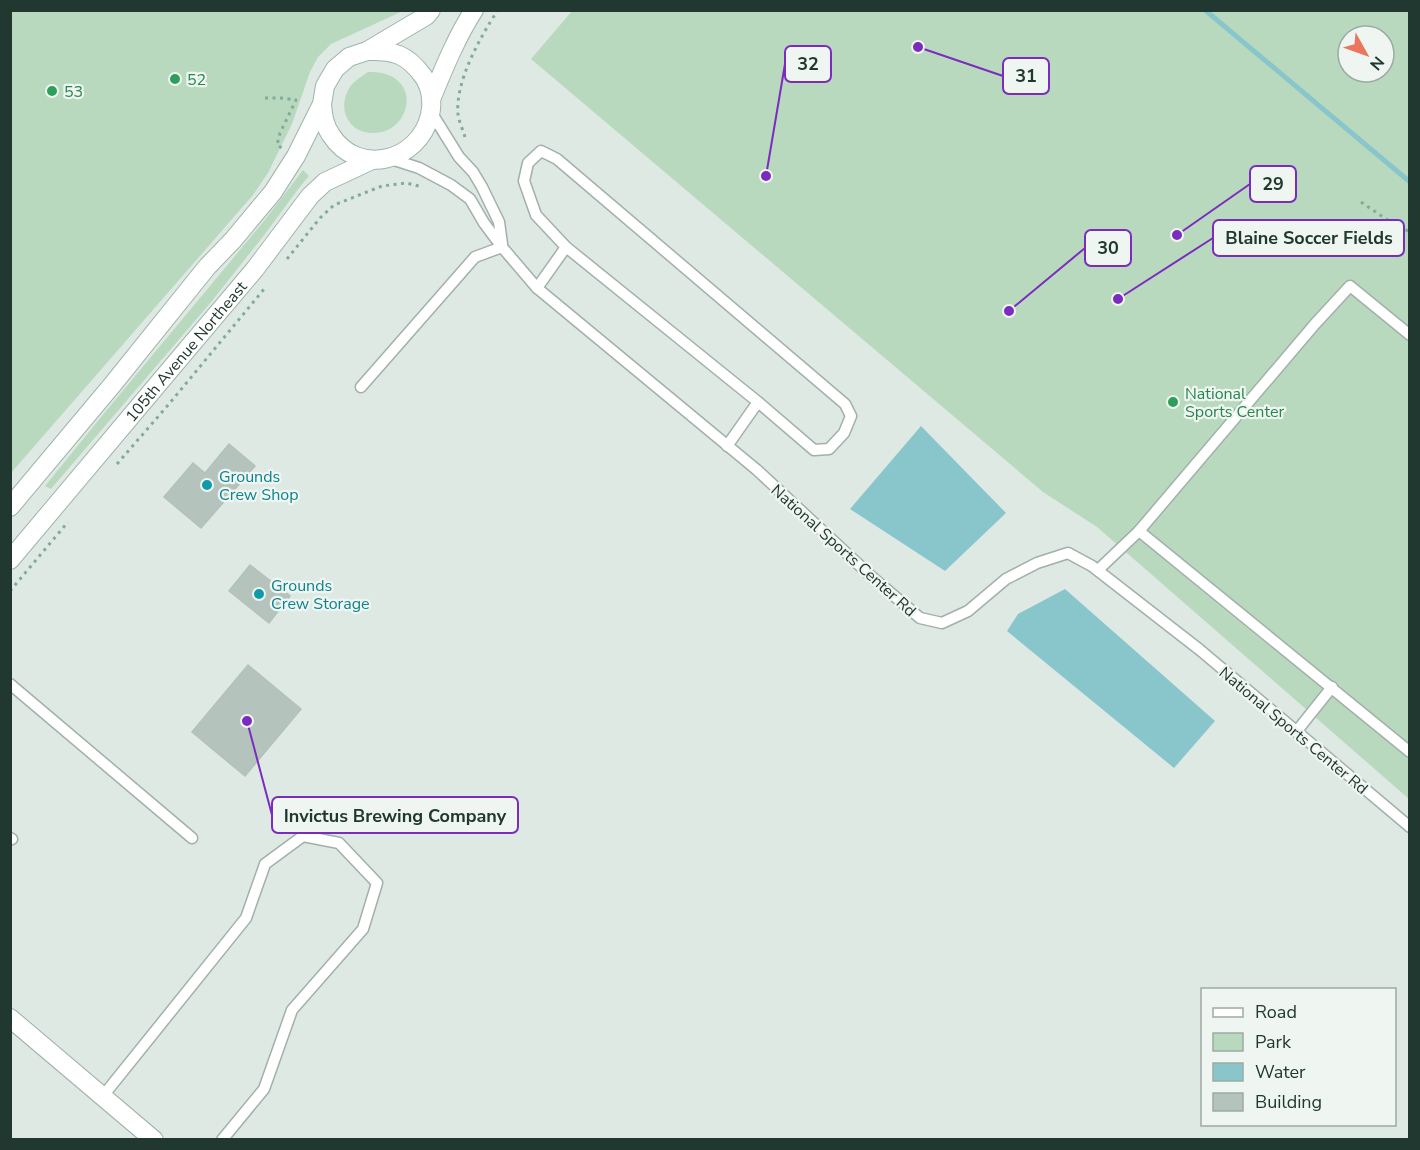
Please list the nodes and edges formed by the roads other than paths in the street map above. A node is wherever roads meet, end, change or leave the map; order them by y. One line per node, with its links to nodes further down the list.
1 (430, 10): 3 (street)
2 (474, 10): 5 (street, 105th Avenue Northeast)
3 (367, 51): 4 (street); 5 (street)
4 (322, 104): 6 (street); 14 (street)
5 (431, 105): 6 (street, 105th Avenue Northeast); 8 (lane)
6 (380, 159): 8 (lane, National Sports Center Rd); 16 (street, 105th Avenue Northeast)
7 (566, 247): 9 (lane); 12 (lane); 12 (lane)
8 (502, 248): 9 (lane, National Sports Center Rd); 11 (lane)
9 (537, 288): 13 (lane, National Sports Center Rd)
10 (1410, 335): 15 (lane)
11 (361, 387)
12 (758, 402): 13 (lane)
13 (727, 446): 17 (lane, National Sports Center Rd)
14 (10, 507)
15 (1139, 531): 17 (lane); 19 (lane)
16 (10, 560)
17 (1098, 570): 20 (lane, National Sports Center Rd)
18 (10, 684): 23 (lane)
19 (1332, 687): 20 (lane); 21 (lane)
20 (1296, 732): 22 (lane, National Sports Center Rd)
21 (1410, 752)
22 (1410, 827)
23 (192, 838)
24 (10, 1018): 25 (street)
25 (103, 1096): 26 (street); 27 (lane)
26 (145, 1137)
27 (222, 1140)

